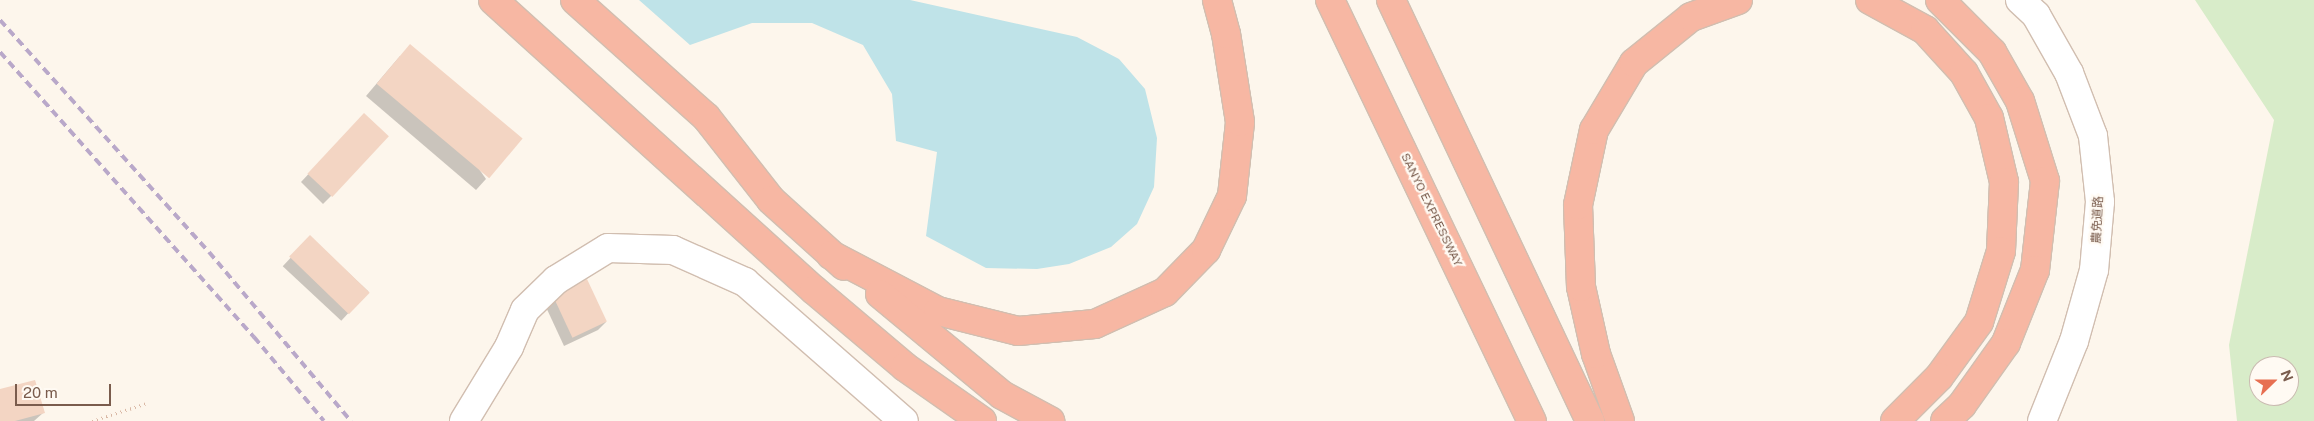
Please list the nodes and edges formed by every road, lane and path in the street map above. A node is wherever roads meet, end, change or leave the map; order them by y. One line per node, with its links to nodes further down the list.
1 (493, 0): 15 (highway)
2 (575, 0): 10 (highway)
3 (1217, 0): 10 (highway)
4 (1330, 0): 17 (highway, SANYO EXPRESSWAY)
5 (1391, 0): 18 (highway)
6 (1738, 0): 19 (highway)
7 (1870, 0): 20 (highway)
8 (1940, 0): 21 (highway)
9 (2020, 0): 22 (street, 農免道路)
10 (831, 255): 16 (highway)
11 (147, 403): 12 (path)
12 (92, 421)
13 (464, 421): 14 (street)
14 (904, 421)
15 (982, 421)
16 (1050, 421)
17 (1532, 421)
18 (1590, 421)
19 (1620, 421)
20 (1895, 421)
21 (1945, 421)
22 (2042, 421)

